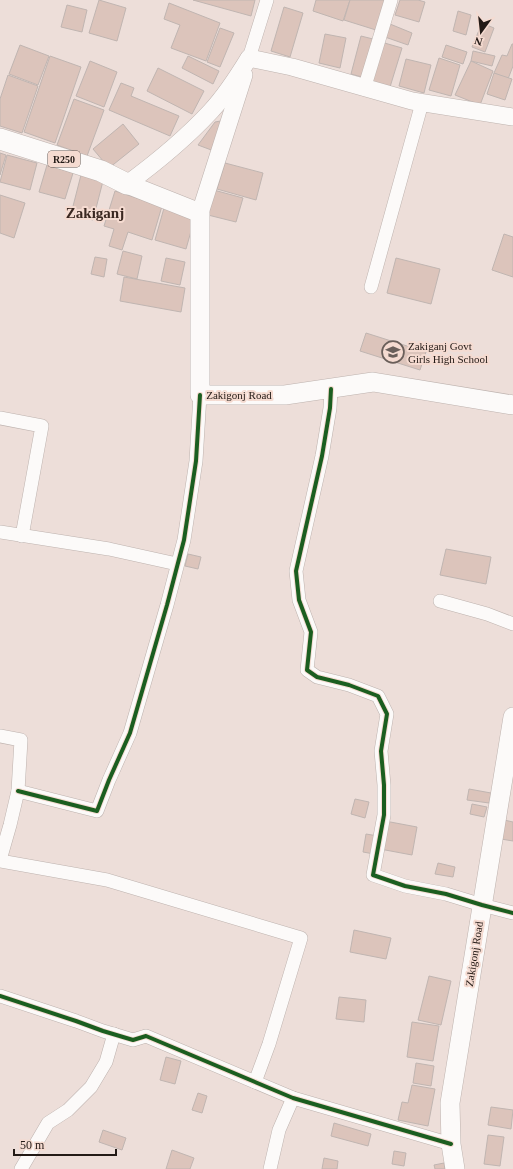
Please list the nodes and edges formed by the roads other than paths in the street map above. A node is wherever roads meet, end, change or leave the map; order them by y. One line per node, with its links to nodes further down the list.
1 (266, 0): 3 (street)
2 (391, 0): 4 (street)
3 (249, 58): 4 (street); 8 (street); 9 (street)
4 (364, 88): 5 (street)
5 (422, 103): 6 (street); 10 (street)
6 (513, 117)
7 (0, 139): 8 (main road, R250)
8 (127, 184): 9 (main road)
9 (200, 213): 12 (main road, Zakigonj Road)
10 (371, 287)
11 (331, 388): 12 (main road, Zakigonj Road); 13 (main road, Zakigonj Road); 24 (street)
12 (200, 395): 17 (street)
13 (513, 405)
14 (0, 418): 16 (street)
15 (0, 532): 16 (street)
16 (22, 536): 17 (street)
17 (178, 564): 22 (street)
18 (440, 601): 19 (street)
19 (513, 624)
20 (513, 717): 24 (main road, Zakigonj Road)
21 (0, 736): 22 (street)
22 (18, 791): 23 (street)
23 (0, 860): 28 (street)
24 (482, 906): 25 (street); 30 (main road, Zakigonj Road)
25 (513, 912)
26 (0, 996): 27 (street)
27 (114, 1034): 28 (street); 31 (street)
28 (255, 1082): 29 (street)
29 (293, 1098): 30 (street); 32 (street)
30 (451, 1144): 33 (main road, Zakigonj Road)
31 (21, 1169)
32 (270, 1169)
33 (455, 1169)

